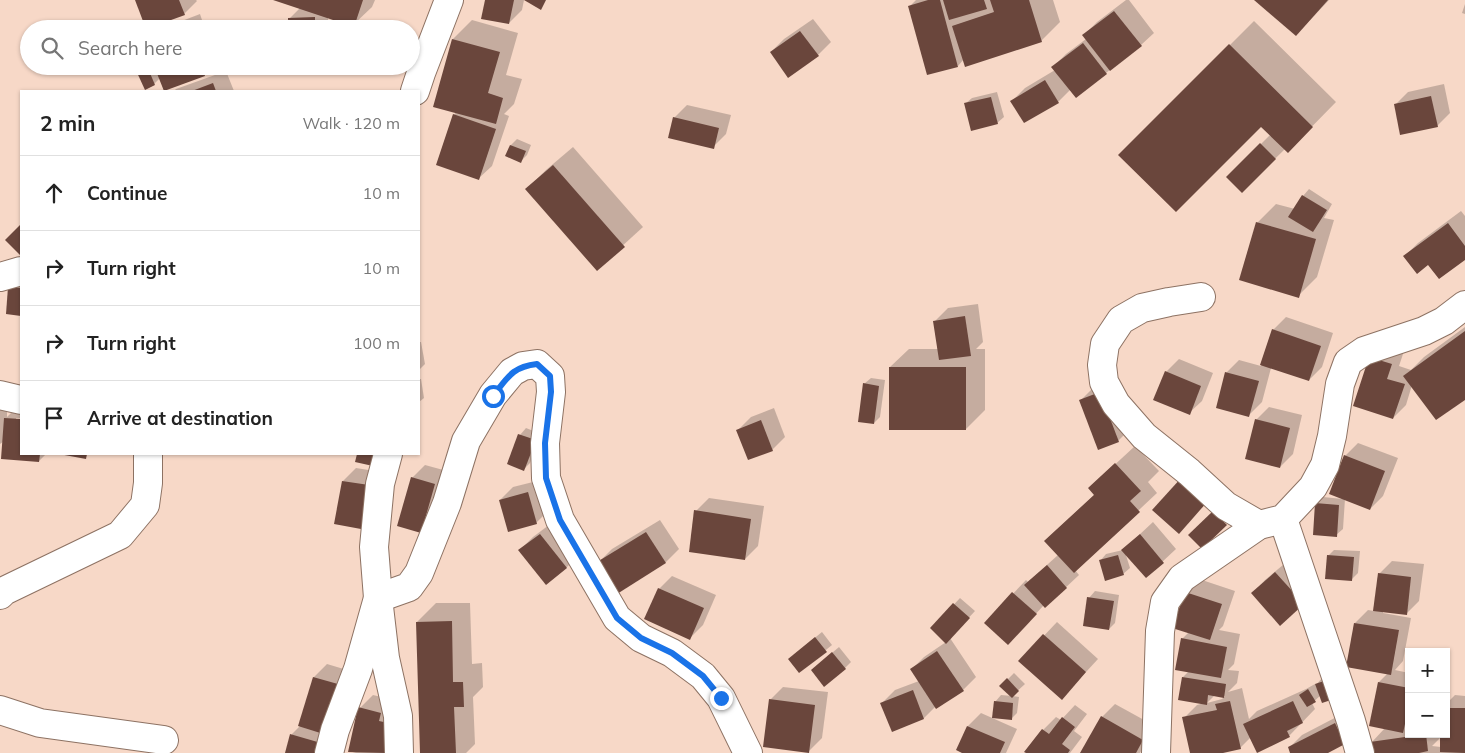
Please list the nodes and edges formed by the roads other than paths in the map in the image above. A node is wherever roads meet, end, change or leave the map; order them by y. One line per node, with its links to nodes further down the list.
1 (449, 0): 2 (street)
2 (416, 90)
3 (20, 271): 4 (street)
4 (0, 277)
5 (1201, 297): 11 (street)
6 (1465, 305): 11 (street)
7 (0, 395): 8 (street)
8 (20, 400)
9 (148, 455): 12 (street)
10 (388, 455): 13 (street)
11 (1271, 522): 19 (street); 20 (street)
12 (0, 595)
13 (378, 598): 16 (street); 17 (street); 18 (street)
14 (0, 710): 15 (street)
15 (164, 740)
16 (329, 753)
17 (398, 753)
18 (748, 753)
19 (1156, 753)
20 (1360, 753)

